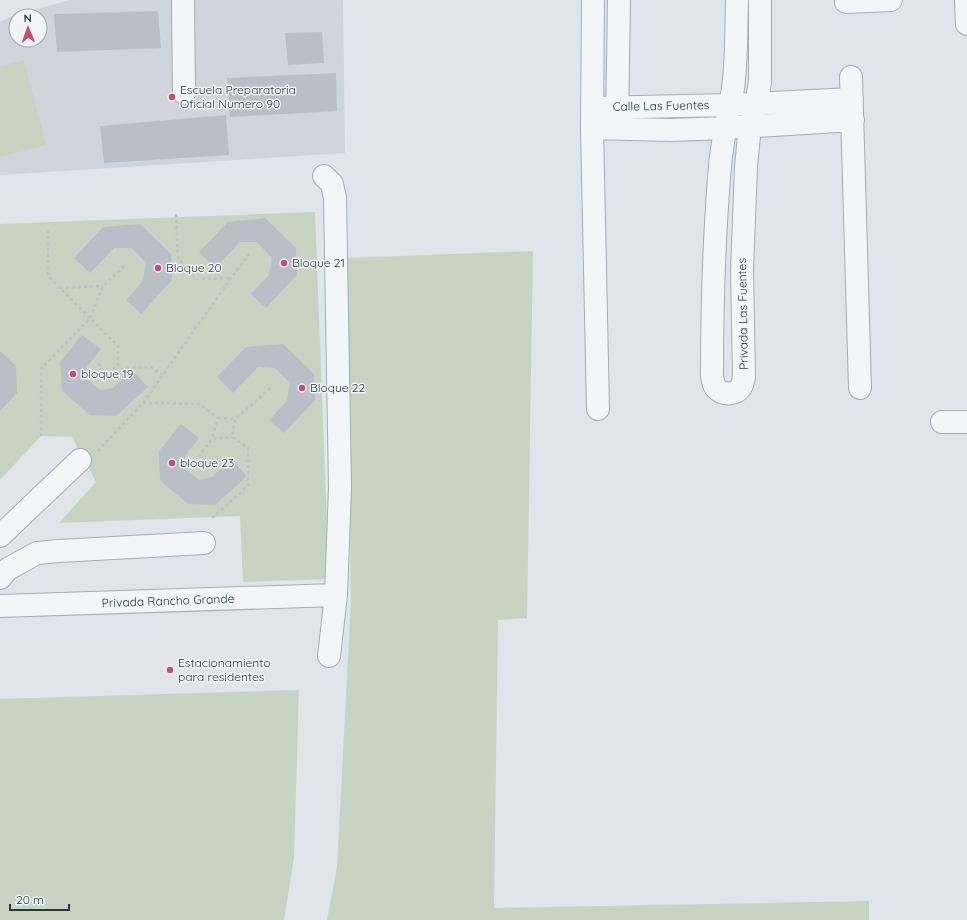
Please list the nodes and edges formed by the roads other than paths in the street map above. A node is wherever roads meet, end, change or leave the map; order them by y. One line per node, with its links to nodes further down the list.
1 (183, 0): 11 (street)
2 (593, 0): 16 (street)
3 (619, 0): 14 (street)
4 (737, 0): 13 (street)
5 (760, 0): 12 (street)
6 (891, 0): 8 (street)
7 (966, 0): 9 (street)
8 (846, 2)
9 (967, 24)
10 (851, 77): 15 (street)
11 (184, 93)
12 (756, 104): 13 (street); 15 (street); 17 (street)
13 (730, 106): 14 (street, Calle Las Fuentes); 18 (street)
14 (617, 107): 16 (street, Calle Las Fuentes); 19 (street)
15 (853, 109): 17 (street); 23 (street)
16 (592, 118): 19 (street, Calle Las Fuentes); 24 (street)
17 (750, 126): 18 (street, Calle Las Fuentes); 22 (street, Privada Las Fuentes)
18 (725, 128): 19 (street, Calle Las Fuentes); 21 (street, Privada Las Fuentes)
19 (616, 129)
20 (324, 176): 31 (street)
21 (713, 269): 22 (street); 22 (street, Privada Las Fuentes)
22 (742, 270)
23 (860, 388)
24 (598, 408)
25 (942, 422): 26 (street)
26 (967, 422)
27 (80, 460): 28 (street)
28 (0, 536)
29 (204, 543): 30 (street)
30 (0, 578)
31 (336, 595): 32 (street, Privada Rancho Grande); 33 (street)
32 (0, 606)
33 (329, 656)

